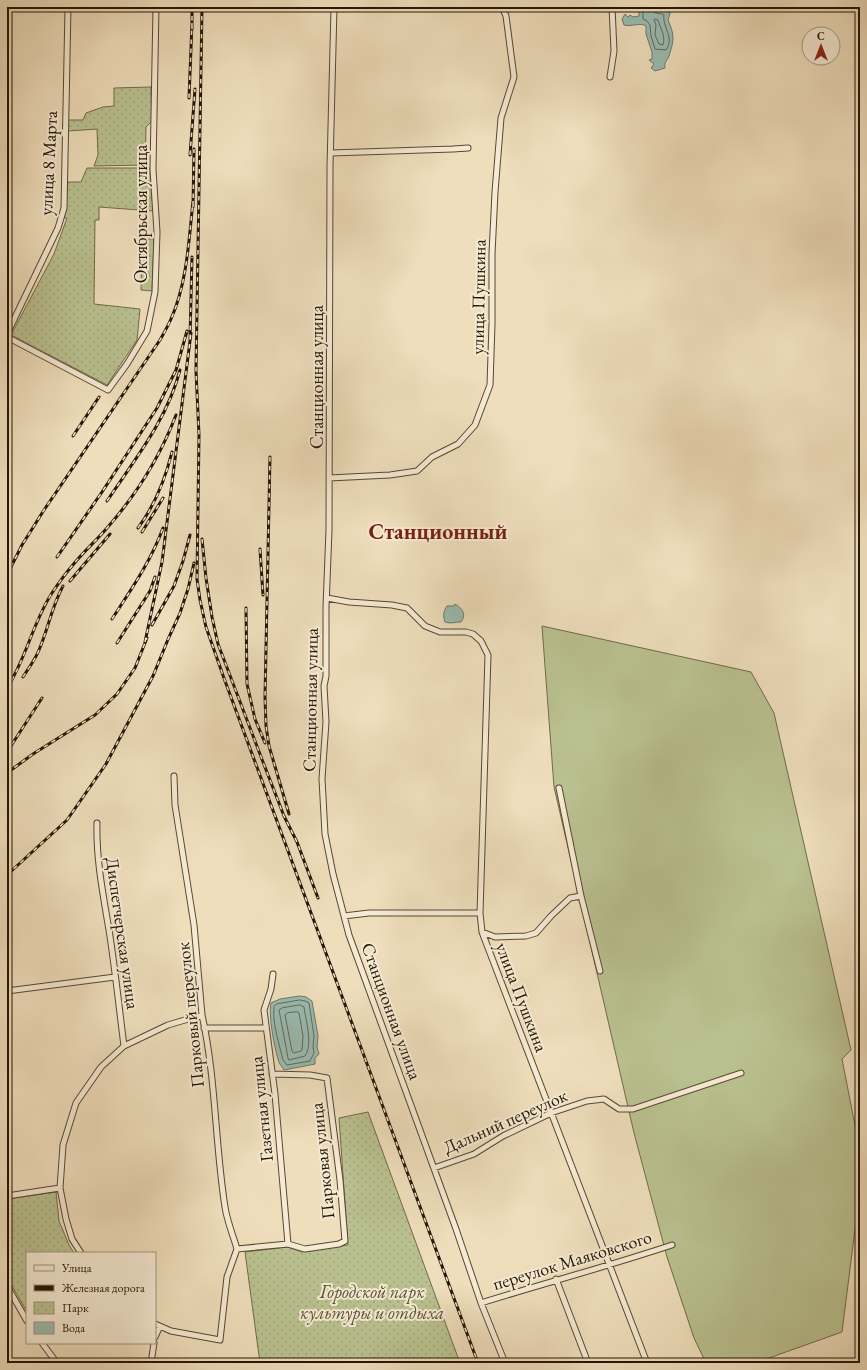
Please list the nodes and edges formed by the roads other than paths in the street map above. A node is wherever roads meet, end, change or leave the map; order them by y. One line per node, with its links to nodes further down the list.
1 (68, 7): 9 (street, улица 8 Марта)
2 (156, 7): 10 (street, Октябрьская улица)
3 (334, 7): 8 (street, Станционная улица)
4 (502, 7): 11 (street, улица Пушкина)
5 (612, 7): 6 (street)
6 (610, 77)
7 (468, 148): 8 (street)
8 (331, 153): 11 (street, Станционная улица)
9 (7, 334)
10 (7, 337)
11 (329, 478): 12 (street, Станционная улица)
12 (327, 598): 17 (street, улица Пушкина); 18 (street, Станционная улица)
13 (174, 776): 24 (street, Парковый переулок)
14 (560, 788): 16 (street)
15 (97, 823): 22 (street, Диспетчерская улица)
16 (581, 896): 19 (street); 20 (street)
17 (480, 913): 18 (street); 19 (street, улица Пушкина)
18 (344, 916): 31 (street, Станционная улица)
19 (482, 932): 30 (street, улица Пушкина)
20 (600, 971)
21 (273, 974): 26 (street, Газетная улица)
22 (115, 977): 23 (street); 27 (street, Диспетчерская улица)
23 (7, 991)
24 (202, 1015): 25 (street, Парковый переулок); 27 (street)
25 (204, 1028): 26 (street); 36 (street, Парковый переулок)
26 (266, 1028): 29 (street, Газетная улица)
27 (124, 1046): 32 (street)
28 (741, 1073): 30 (street, Дальний переулок)
29 (272, 1074): 34 (street, Газетная улица); 34 (street, Парковая улица)
30 (551, 1113): 31 (street, Дальний переулок); 38 (street, улица Пушкина)
31 (434, 1168): 41 (street, Станционная улица)
32 (60, 1188): 33 (street); 37 (street)
33 (7, 1196)
34 (288, 1244): 36 (street)
35 (672, 1245): 38 (street, переулок Маяковского)
36 (237, 1249): 43 (street)
37 (80, 1252)
38 (610, 1265): 39 (street, переулок Маяковского); 50 (street, улица Пушкина)
39 (556, 1280): 41 (street, переулок Маяковского); 49 (street)
40 (7, 1286): 42 (street)
41 (481, 1303): 48 (street, Станционная улица)
42 (26, 1318)
43 (157, 1325)
44 (43, 1344): 46 (street)
45 (154, 1344): 47 (street)
46 (58, 1363)
47 (151, 1363)
48 (505, 1363)
49 (588, 1363)
50 (647, 1363)

